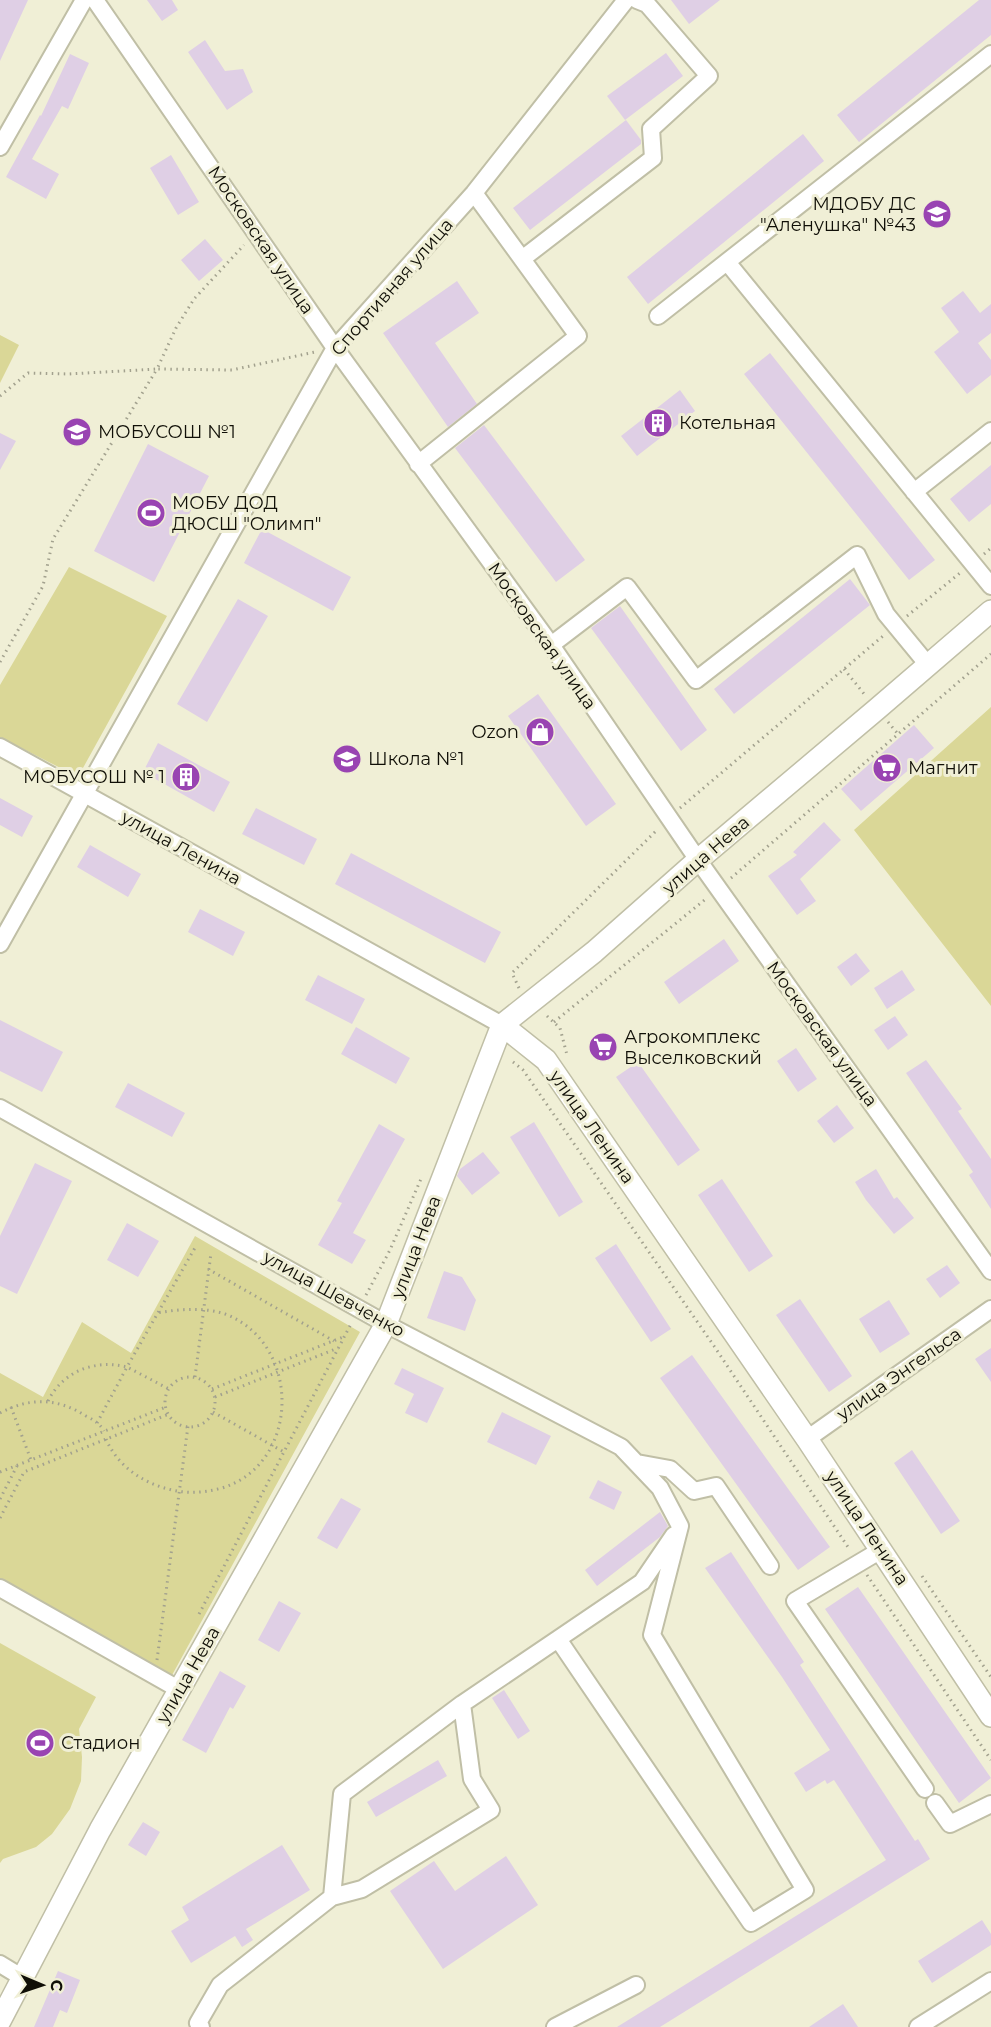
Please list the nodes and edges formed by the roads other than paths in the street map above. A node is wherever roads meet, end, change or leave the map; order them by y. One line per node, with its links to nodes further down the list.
1 (84, 0): 6 (street)
2 (95, 0): 11 (street, Московская улица)
3 (626, 0): 7 (street, Спортивная улица)
4 (637, 0): 8 (street)
5 (991, 54): 9 (street)
6 (0, 147)
7 (474, 193): 8 (street); 11 (street, Спортивная улица)
8 (522, 259): 13 (street)
9 (727, 262): 10 (street); 14 (street)
10 (658, 316)
11 (335, 348): 13 (street, Московская улица); 20 (street, Спортивная улица)
12 (991, 431): 14 (street)
13 (418, 464): 17 (street, Московская улица)
14 (914, 492): 15 (street)
15 (991, 586)
16 (991, 611): 18 (main road, улица Нева)
17 (551, 645): 18 (street); 21 (street, Московская улица)
18 (928, 665): 21 (main road, улица Нева)
19 (0, 747): 20 (street, улица Ленина)
20 (85, 795): 22 (street, Спортивная улица); 23 (street, улица Ленина)
21 (698, 861): 23 (main road, улица Нева); 25 (street, Московская улица)
22 (3, 933)
23 (502, 1024): 27 (main road, улица Нева); 28 (main road, улица Ленина)
24 (0, 1108): 27 (street, улица Шевченко)
25 (991, 1271)
26 (991, 1309): 28 (street, улица Энгельса)
27 (386, 1324): 29 (street, улица Шевченко); 35 (main road, улица Нева)
28 (807, 1439): 31 (main road, улица Ленина)
29 (636, 1463): 30 (street, улица Шевченко); 32 (street)
30 (680, 1526): 34 (street); 34 (street)
31 (881, 1550): 37 (main road, улица Ленина); 38 (street)
32 (770, 1566)
33 (0, 1588): 35 (street)
34 (558, 1639): 36 (street)
35 (180, 1690): 43 (main road, улица Нева)
36 (462, 1704): 41 (street); 41 (street)
37 (991, 1716)
38 (925, 1789)
39 (935, 1803): 40 (street)
40 (991, 1804)
41 (332, 1898): 47 (street)
42 (0, 1964): 43 (street)
43 (23, 1978): 46 (main road, улица Нева)
44 (991, 1982): 49 (street)
45 (636, 1985): 48 (street)
46 (0, 2021)
47 (201, 2027)
48 (555, 2027)
49 (918, 2027)

